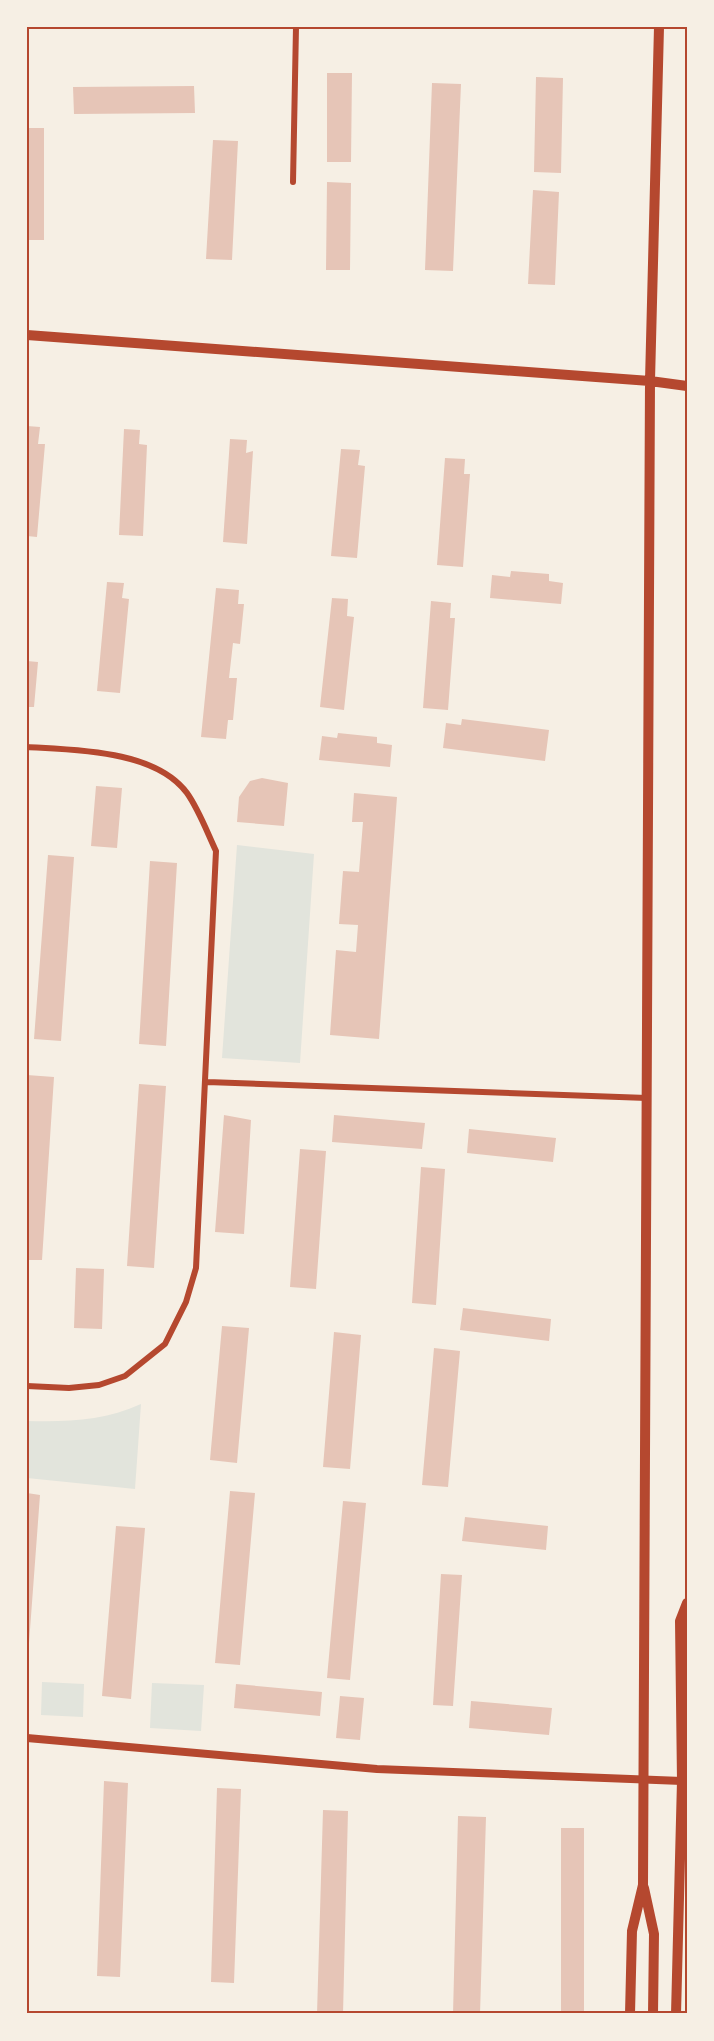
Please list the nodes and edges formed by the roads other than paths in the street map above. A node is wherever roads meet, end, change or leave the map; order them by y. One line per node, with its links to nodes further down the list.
1 (296, 27): 3 (street)
2 (659, 27): 5 (main road)
3 (292, 182)
4 (27, 335): 5 (main road)
5 (650, 381): 6 (main road); 9 (main road)
6 (687, 386)
7 (27, 747): 8 (street)
8 (207, 1082): 9 (street); 10 (street)
9 (647, 1098): 13 (main road)
10 (27, 1386)
11 (687, 1603): 14 (main road)
12 (27, 1738): 13 (street)
13 (642, 1781): 14 (street); 15 (main road)
14 (682, 1781): 18 (main road)
15 (643, 1885): 16 (main road); 17 (main road)
16 (630, 2014)
17 (652, 2014)
18 (676, 2014)

